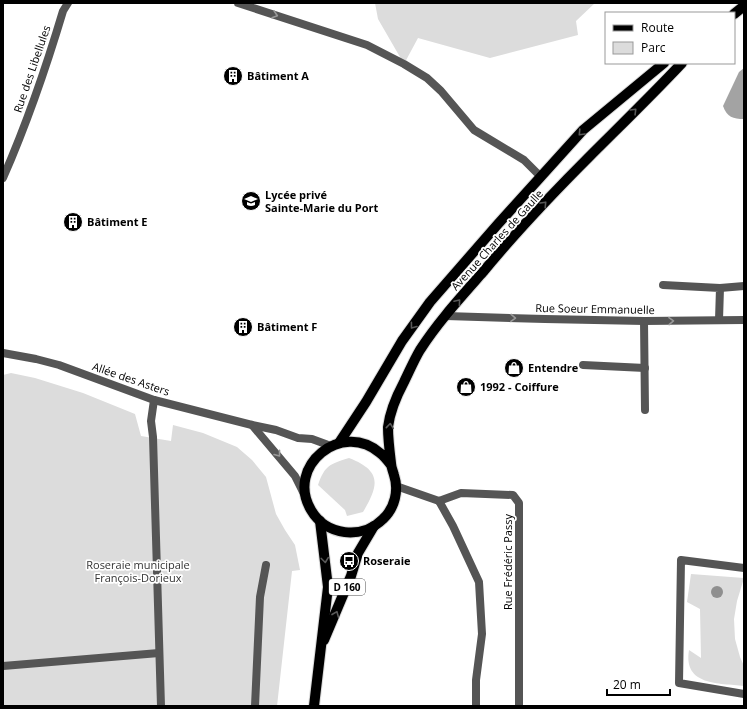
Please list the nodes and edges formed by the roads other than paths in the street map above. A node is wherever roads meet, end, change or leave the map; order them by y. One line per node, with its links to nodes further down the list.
1 (68, 3): 4 (street, Rue des Libellules)
2 (238, 3): 8 (street, one-way to 8)
3 (744, 6): 5 (main road)
4 (62, 7): 9 (street, Rue des Libellules)
5 (735, 13)
6 (663, 64): 8 (main road, Avenue Charles de Gaulle, one-way to 8)
7 (681, 64): 13 (main road, Avenue Charles de Gaulle, one-way to 7)
8 (541, 177): 23 (main road, Avenue Charles de Gaulle, one-way to 23)
9 (3, 178)
10 (663, 284): 12 (street)
11 (744, 286): 12 (street)
12 (720, 288): 14 (street)
13 (446, 316): 16 (street, Rue Soeur Emmanuelle, one-way to 16); 24 (main road, Avenue Charles de Gaulle, one-way to 13)
14 (719, 320): 15 (street, Rue Soeur Emmanuelle); 16 (street, Rue Soeur Emmanuelle, one-way to 14)
15 (744, 320)
16 (644, 321): 19 (street)
17 (3, 353): 20 (street, Allée des Asters)
18 (583, 365): 19 (street)
19 (645, 368): 21 (street)
20 (154, 400): 22 (street, Allée des Asters); 33 (street)
21 (645, 410)
22 (252, 425): 23 (street, Allée des Asters); 26 (street, one-way to 26)
23 (335, 444): 24 (main road); 26 (main road)
24 (391, 465): 25 (main road)
25 (396, 486): 27 (street); 29 (main road)
26 (306, 497): 28 (main road)
27 (439, 501): 39 (street); 40 (street, Rue Frédéric Passy)
28 (320, 522): 29 (main road); 32 (main road, D 160, one-way to 32)
29 (374, 526): 32 (main road, D 160, one-way to 29)
30 (266, 565): 37 (street)
31 (744, 568): 35 (street)
32 (321, 649): 38 (main road, D 160)
33 (159, 653): 34 (street); 36 (street)
34 (3, 666)
35 (744, 694)
36 (161, 706)
37 (255, 706)
38 (314, 706)
39 (476, 706)
40 (519, 706)

